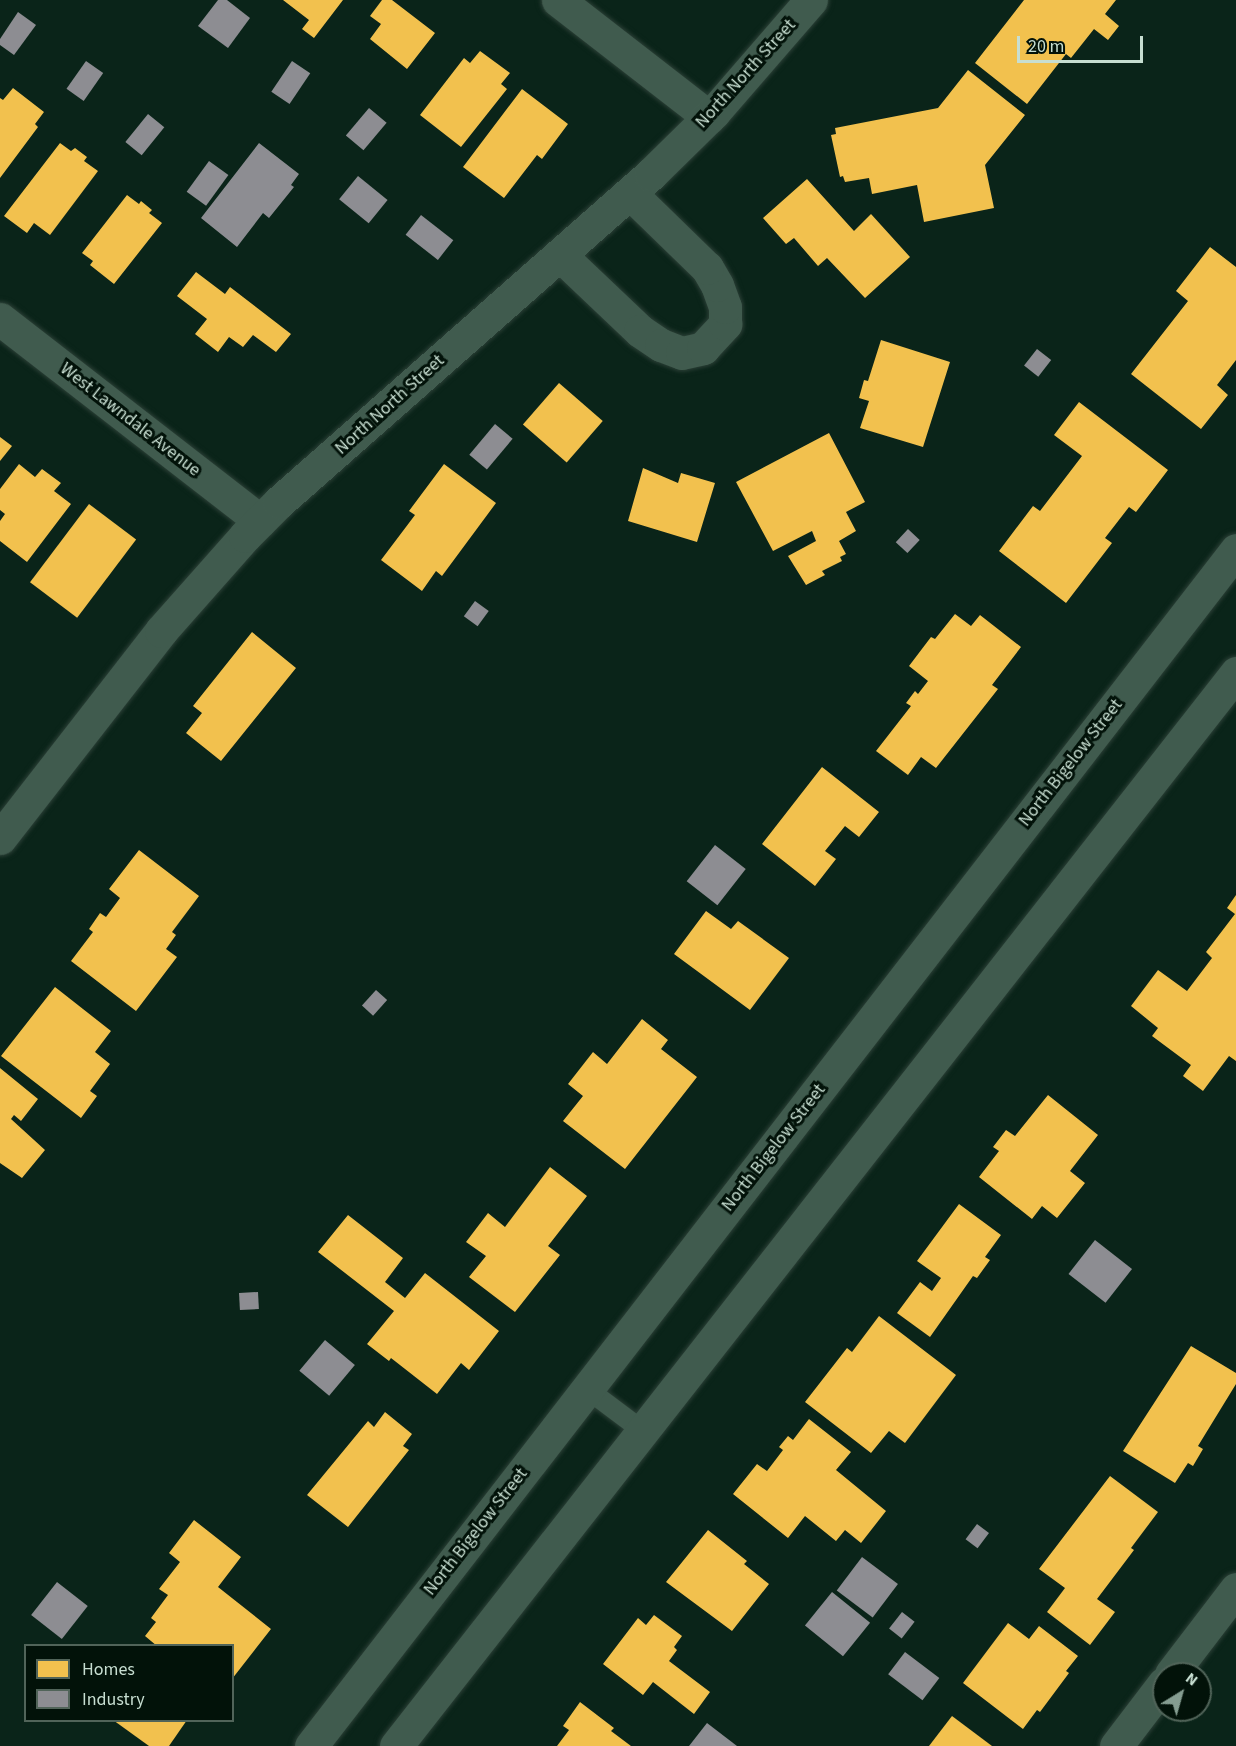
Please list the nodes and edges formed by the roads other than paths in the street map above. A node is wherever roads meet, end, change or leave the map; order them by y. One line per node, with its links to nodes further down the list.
1 (558, 0): 3 (street)
2 (811, 0): 3 (street, North North Street)
3 (709, 117): 4 (street, North North Street)
4 (630, 193): 5 (street, North North Street); 5 (street)
5 (560, 255): 7 (street, North North Street)
6 (0, 319): 7 (street, West Lawndale Avenue)
7 (260, 521): 10 (street, North North Street)
8 (1236, 550): 11 (street, North Bigelow Street)
9 (1236, 673): 12 (street)
10 (0, 838)
11 (587, 1389): 12 (lane); 16 (street, North Bigelow Street)
12 (643, 1431): 17 (street)
13 (1236, 1589): 14 (street)
14 (1180, 1662)
15 (1152, 1699): 18 (street)
16 (312, 1746)
17 (396, 1746)
18 (1116, 1746)

